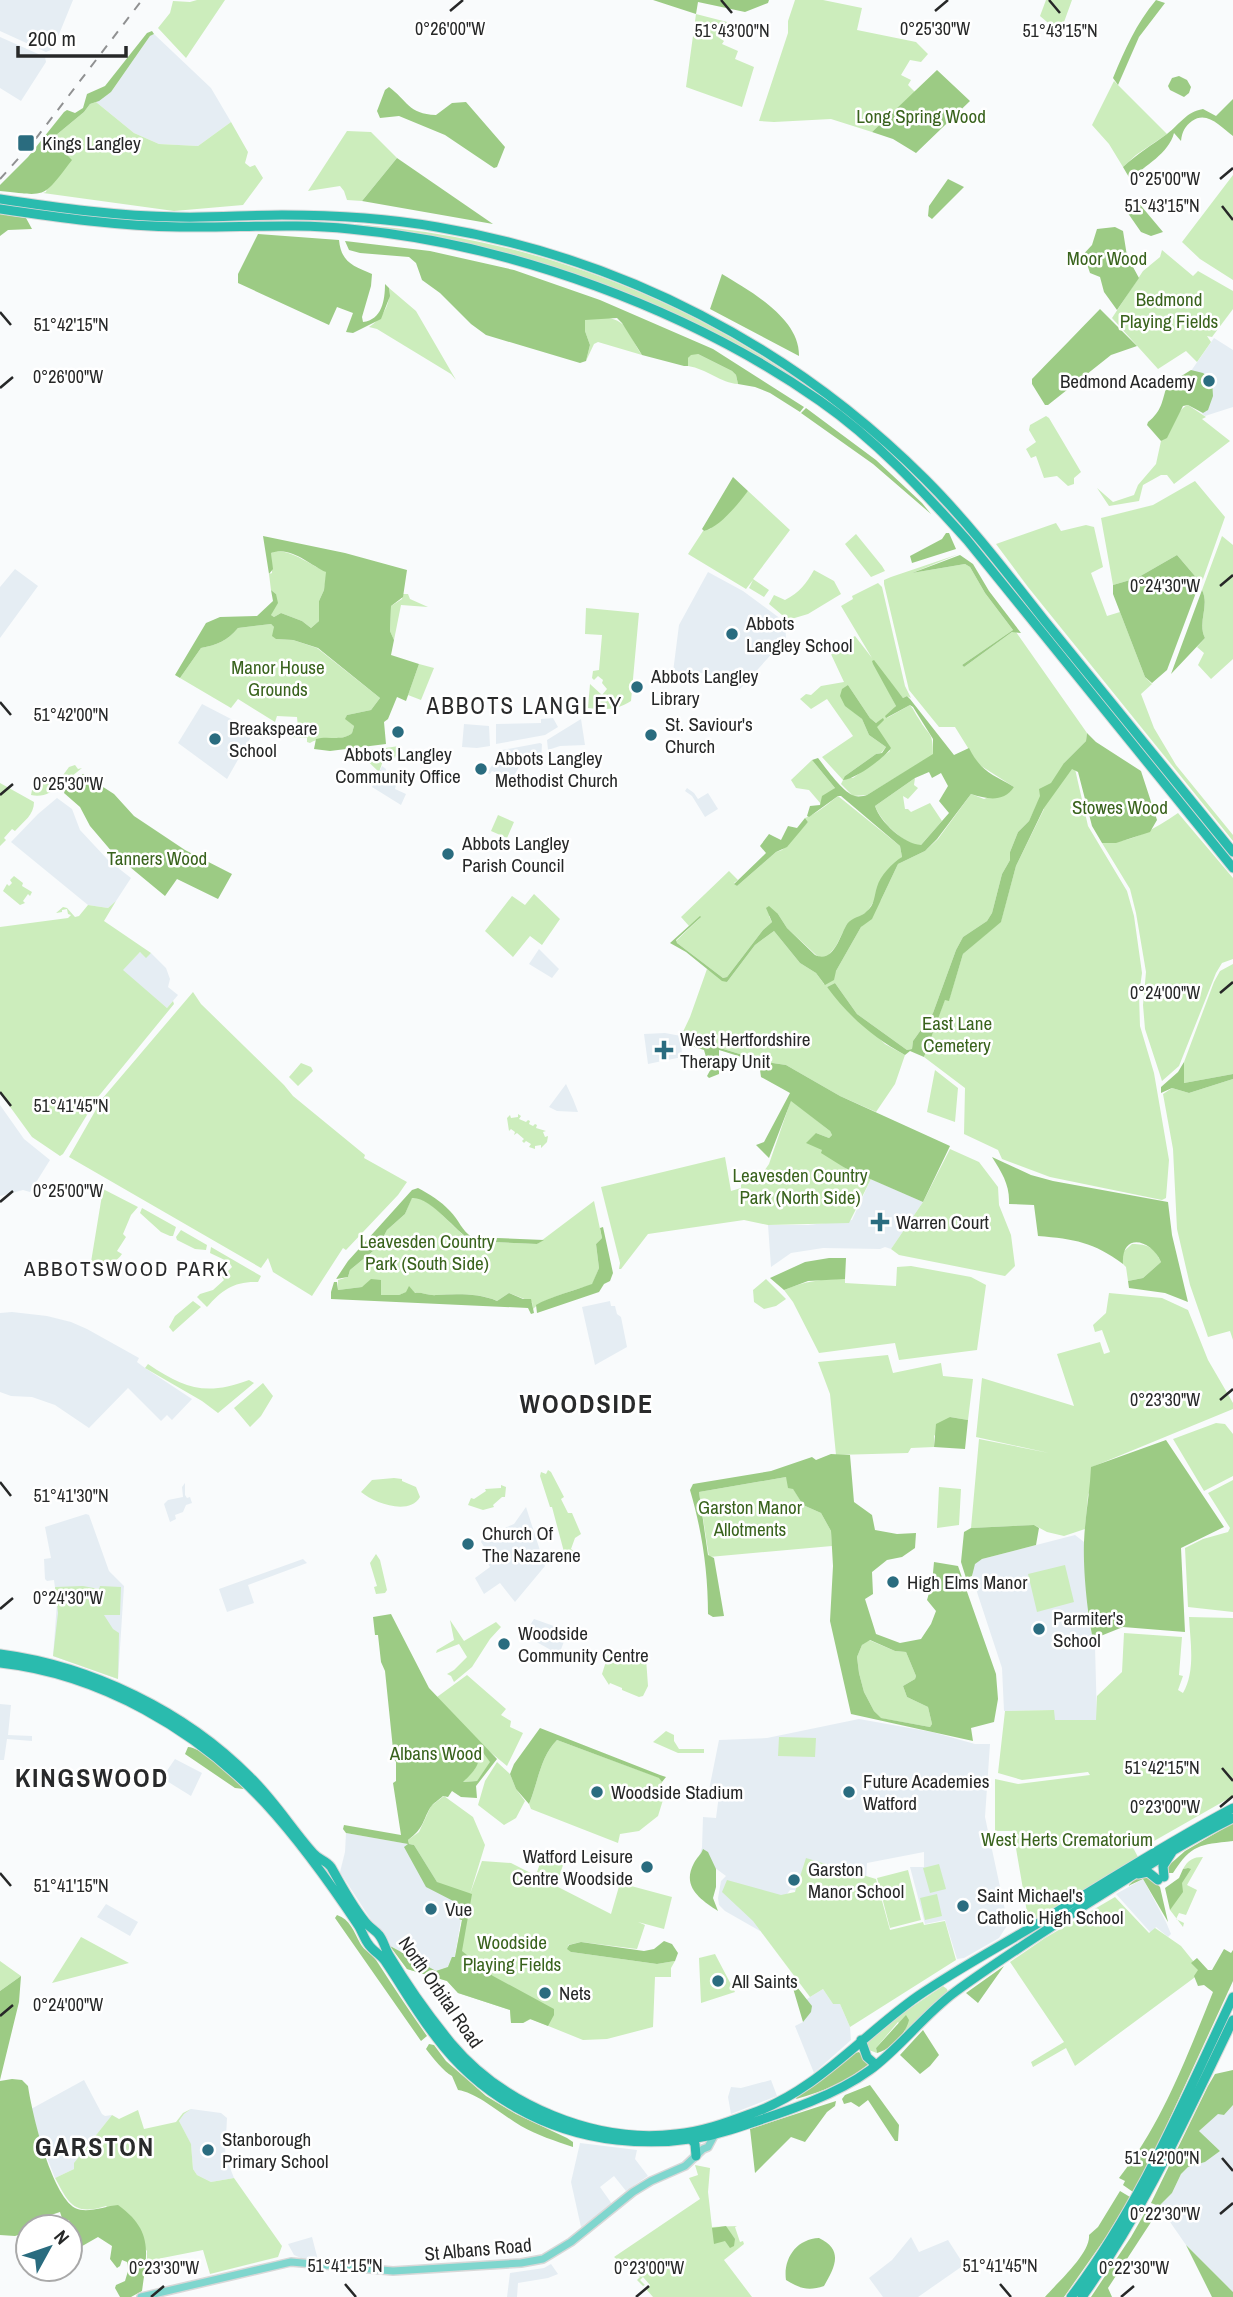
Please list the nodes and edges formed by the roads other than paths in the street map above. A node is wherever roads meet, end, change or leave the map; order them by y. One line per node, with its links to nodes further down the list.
1 (0, 199): 3 (highway)
2 (0, 209): 4 (highway)
3 (1233, 852)
4 (1233, 868)
5 (0, 1654): 10 (highway, North Orbital Road)
6 (0, 1662): 12 (highway, North Orbital Road)
7 (1233, 1808): 17 (highway, North Orbital Road)
8 (1233, 1818): 9 (highway, North Orbital Road)
9 (1172, 1850): 11 (highway); 14 (highway, North Orbital Road)
10 (323, 1861): 12 (highway); 15 (highway, North Orbital Road)
11 (1165, 1863): 13 (highway); 13 (highway)
12 (319, 1872): 16 (highway, North Orbital Road)
13 (1148, 1872): 14 (highway)
14 (1088, 1903): 18 (highway, North Orbital Road)
15 (383, 1943): 16 (highway); 28 (highway, North Orbital Road)
16 (375, 1951): 28 (highway, North Orbital Road)
17 (940, 1982): 18 (highway); 21 (highway, North Orbital Road)
18 (956, 1994): 23 (highway, North Orbital Road)
19 (1233, 1997): 31 (highway)
20 (1233, 2020): 32 (highway)
21 (861, 2040): 22 (highway); 26 (highway, North Orbital Road)
22 (864, 2051): 23 (highway); 24 (highway)
23 (886, 2055): 24 (highway, North Orbital Road)
24 (876, 2065): 25 (highway, North Orbital Road)
25 (754, 2121): 26 (highway); 27 (highway, North Orbital Road)
26 (722, 2123): 27 (main road, St Albans Road); 28 (highway, North Orbital Road)
27 (715, 2134): 28 (highway, North Orbital Road); 29 (main road, St Albans Road)
28 (692, 2135): 29 (highway)
29 (700, 2152): 30 (main road, St Albans Road)
30 (141, 2297)
31 (1071, 2297)
32 (1082, 2297)

